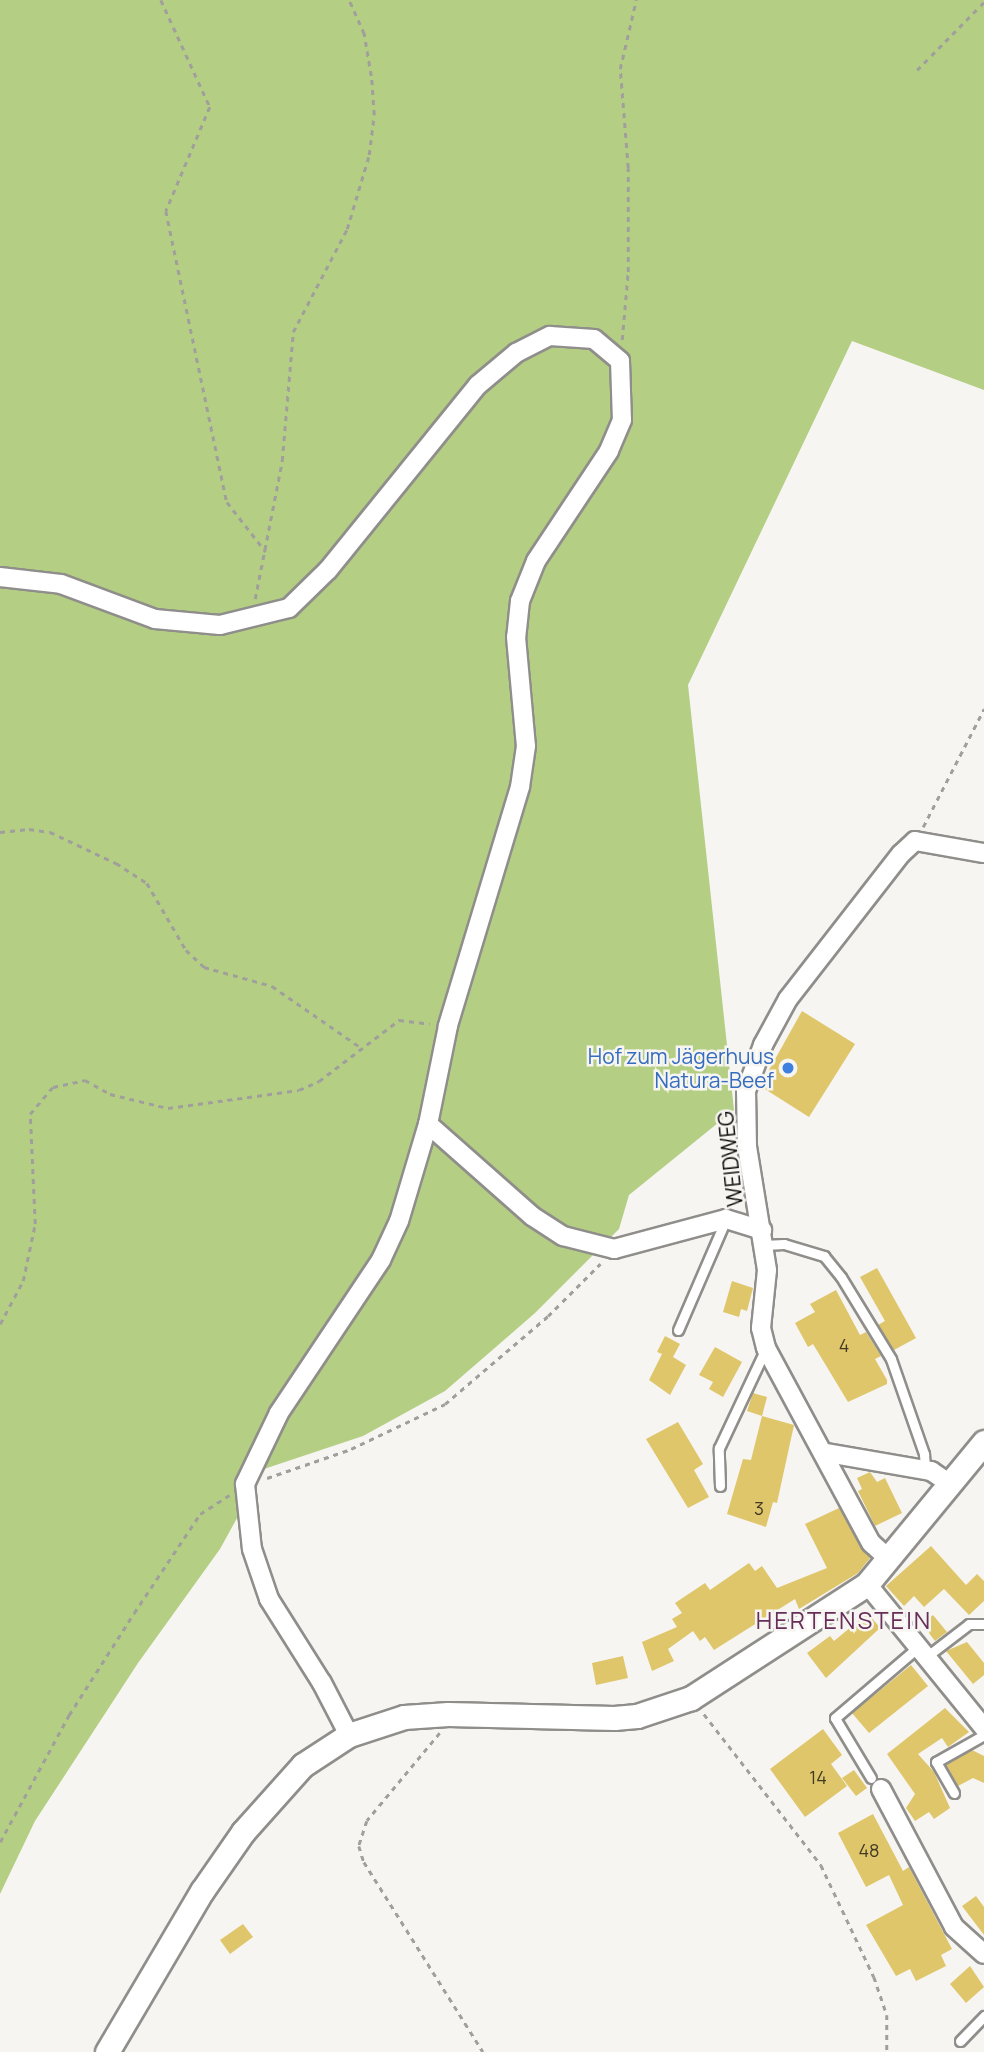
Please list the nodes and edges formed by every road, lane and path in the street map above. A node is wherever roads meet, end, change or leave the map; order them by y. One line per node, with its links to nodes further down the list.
1 (161, 0): 7 (path)
2 (349, 0): 7 (path)
3 (636, 0): 6 (path)
4 (984, 2): 5 (path)
5 (918, 70)
6 (620, 361): 9 (street); 14 (street)
7 (267, 554): 9 (path)
8 (0, 577): 9 (street)
9 (250, 621)
10 (984, 709): 12 (path)
11 (0, 832): 15 (path)
12 (915, 841): 13 (street); 18 (street, WEIDWEG)
13 (984, 853)
14 (447, 1026): 15 (path); 16 (street)
15 (360, 1047): 20 (path)
16 (428, 1124): 19 (street); 26 (street)
17 (726, 1219): 18 (street); 19 (street); 21 (lane)
18 (763, 1237): 22 (street, WEIDWEG); 25 (lane)
19 (614, 1249): 26 (path)
20 (0, 1324)
21 (678, 1330)
22 (766, 1348): 24 (street, WEIDWEG); 28 (lane)
23 (984, 1442): 27 (street)
24 (827, 1453): 25 (street); 29 (street, WEIDWEG)
25 (925, 1470): 27 (street)
26 (245, 1484): 36 (street); 40 (path)
27 (950, 1484): 29 (street)
28 (720, 1486)
29 (890, 1560): 30 (street)
30 (867, 1584): 32 (street); 33 (street)
31 (984, 1624): 32 (lane)
32 (922, 1652): 35 (street); 38 (lane)
33 (691, 1698): 34 (street); 46 (path)
34 (448, 1714): 36 (street); 45 (path)
35 (984, 1728)
36 (349, 1735): 44 (street)
37 (984, 1735): 39 (lane)
38 (876, 1783): 41 (street)
39 (954, 1793)
40 (0, 1842)
41 (984, 1954)
42 (984, 2015): 43 (lane)
43 (960, 2041)
44 (107, 2052)
45 (483, 2052)
46 (887, 2052)

